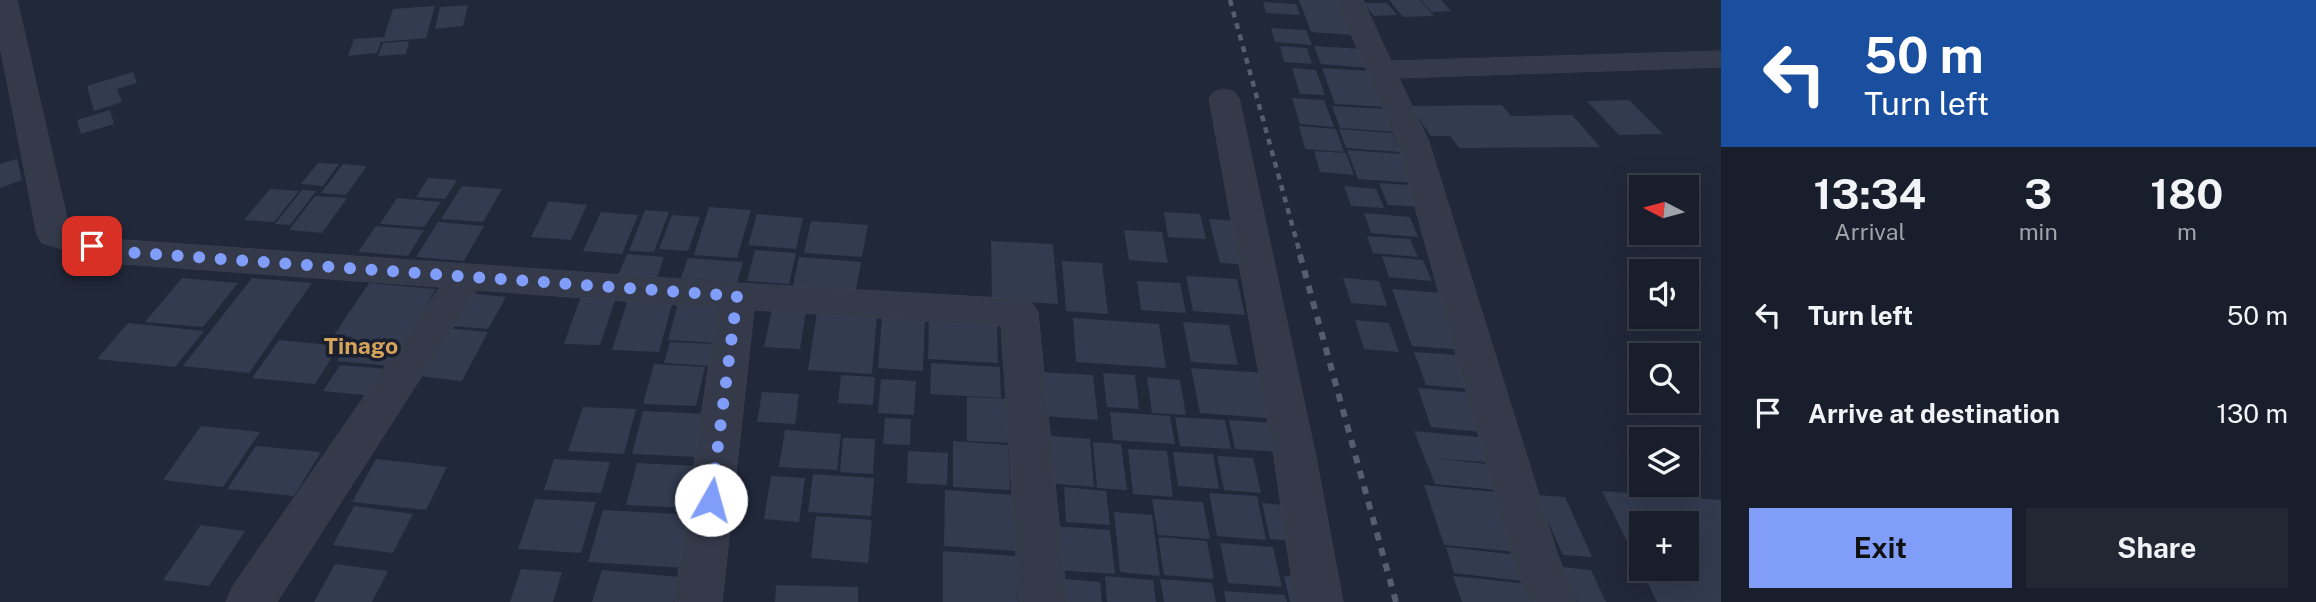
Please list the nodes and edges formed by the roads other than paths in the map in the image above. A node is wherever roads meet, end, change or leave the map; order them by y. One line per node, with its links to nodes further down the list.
1 (4, 0): 6 (street)
2 (1350, 0): 4 (street)
3 (1721, 59): 4 (street)
4 (1381, 70): 12 (street)
5 (1223, 98): 11 (street)
6 (468, 275): 7 (street); 8 (street)
7 (737, 296): 9 (street); 10 (street)
8 (250, 602)
9 (698, 602)
10 (1043, 602)
11 (1319, 602)
12 (1553, 602)

